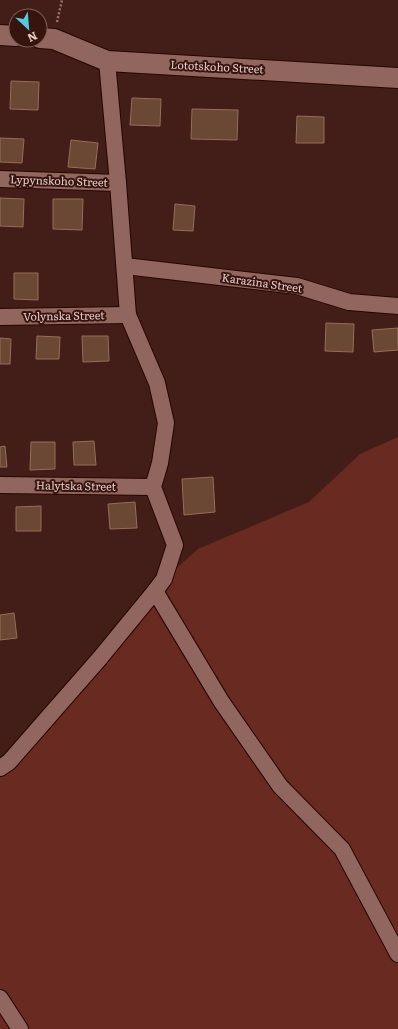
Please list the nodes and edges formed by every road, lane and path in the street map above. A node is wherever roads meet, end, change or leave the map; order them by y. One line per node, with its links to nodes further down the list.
1 (62, 0): 2 (path)
2 (48, 35)
3 (48, 38): 4 (street, Lototskoho Street)
4 (107, 61): 5 (street, Lototskoho Street); 7 (street)
5 (398, 78)
6 (0, 179): 7 (street, Lypynskoho Street)
7 (118, 183): 8 (street)
8 (125, 266): 9 (street, Karazina Street); 10 (street)
9 (398, 306)
10 (128, 315): 11 (street, Volynska Street); 13 (street)
11 (0, 317)
12 (0, 485): 13 (street, Halytska Street)
13 (153, 487): 14 (street)
14 (155, 591): 15 (street); 16 (street)
15 (0, 768)
16 (398, 954)
17 (0, 998): 18 (street)
18 (20, 1029)

